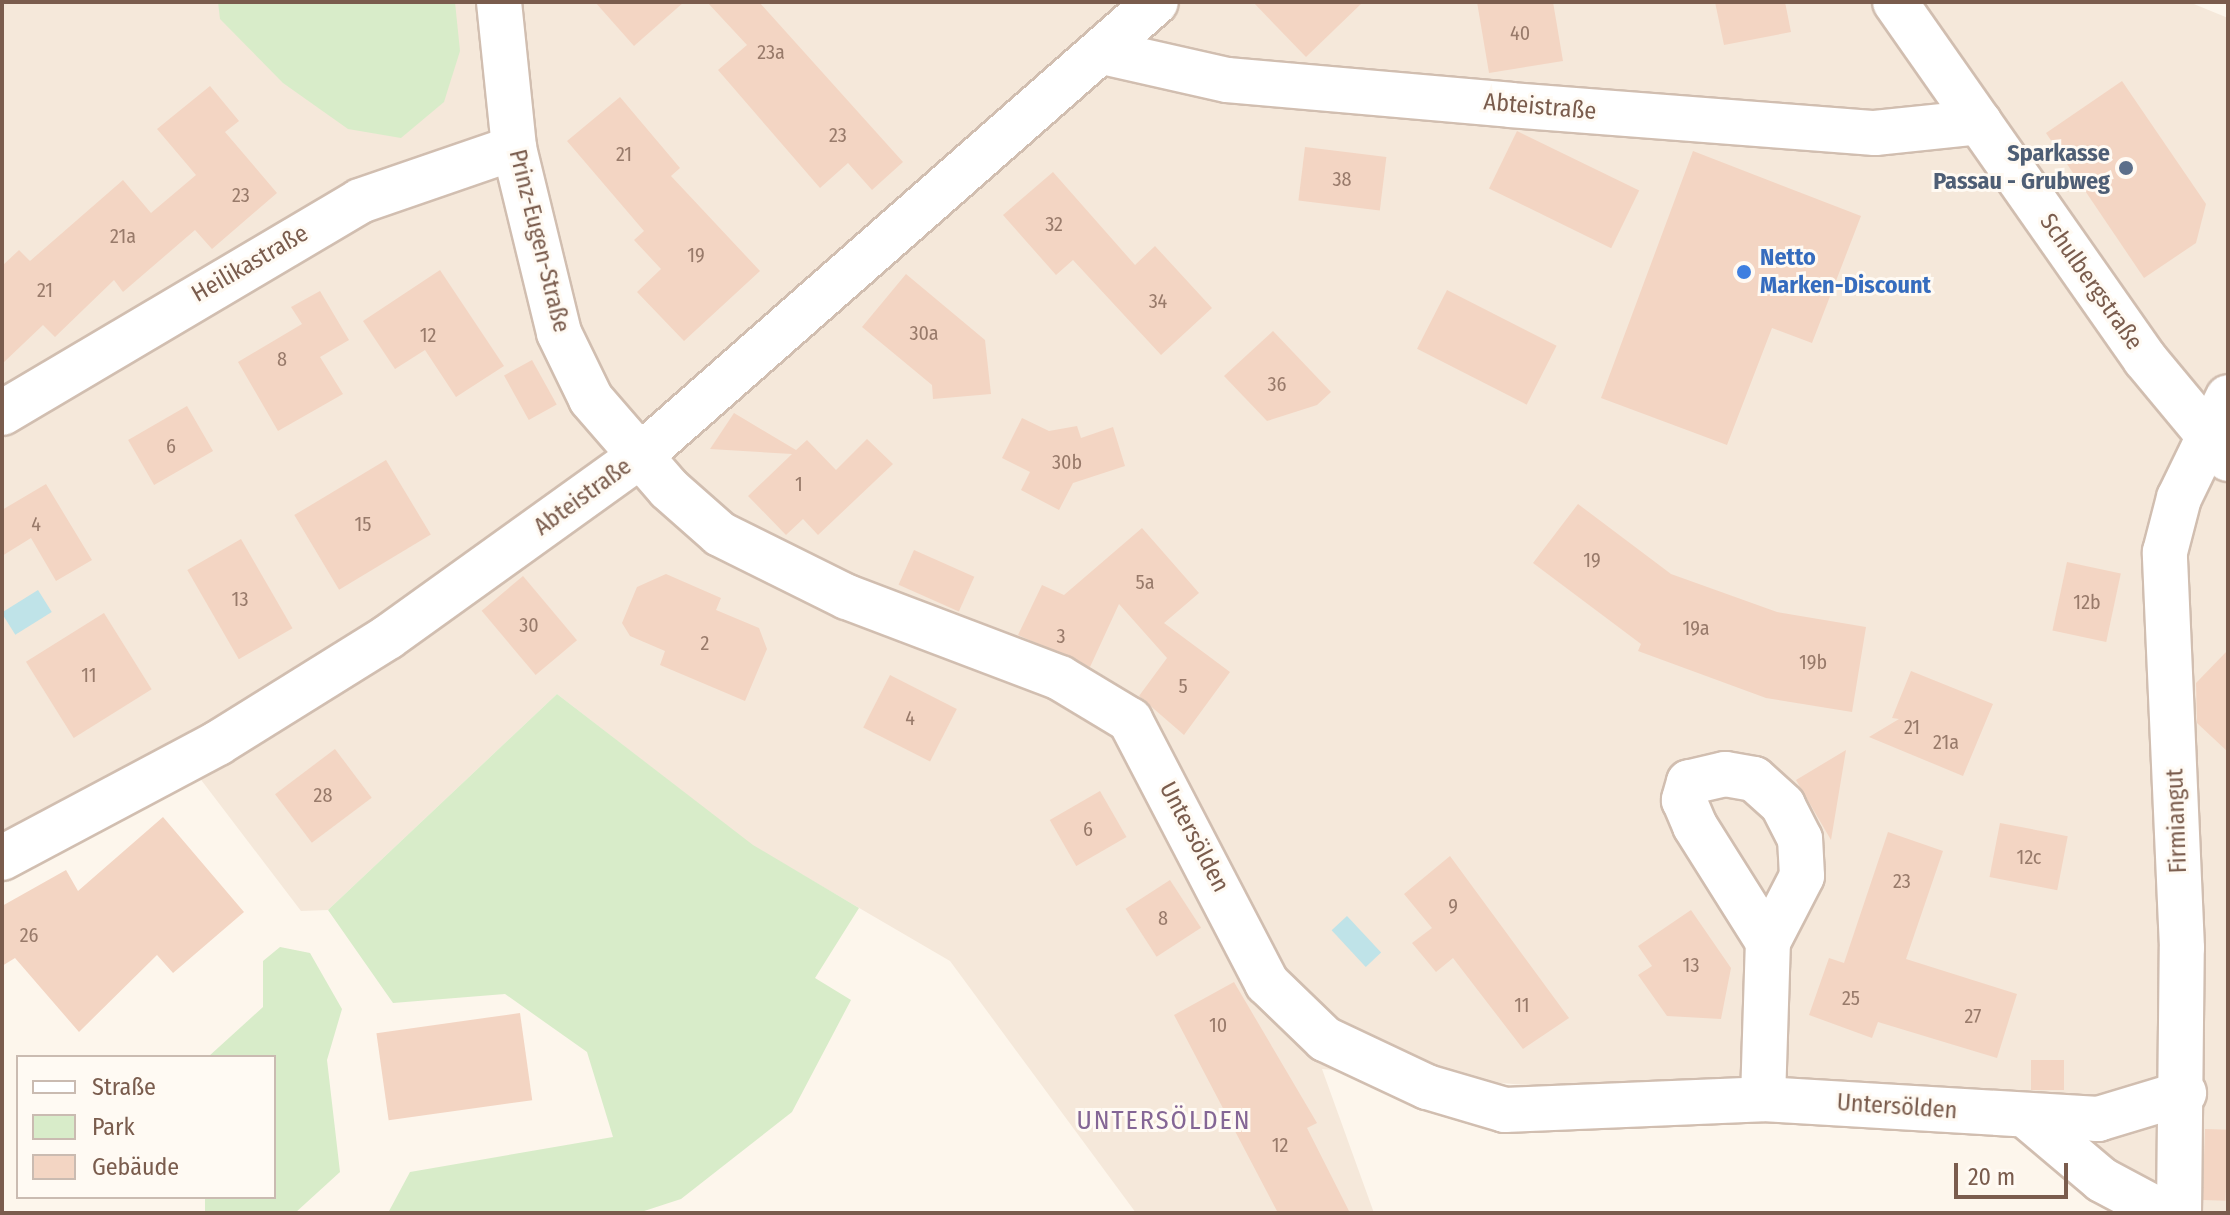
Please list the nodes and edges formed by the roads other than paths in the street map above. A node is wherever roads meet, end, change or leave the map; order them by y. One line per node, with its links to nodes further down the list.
1 (499, 2): 6 (street, Prinz-Eugen-Straße)
2 (1156, 2): 4 (street, Abteistraße)
3 (1895, 2): 5 (street, Schulbergstraße)
4 (1103, 52): 5 (street, Abteistraße); 10 (street, Abteistraße)
5 (1979, 122): 9 (street, Schulbergstraße)
6 (514, 148): 8 (street, Heilikastraße); 10 (street, Prinz-Eugen-Straße)
7 (2228, 397): 9 (street)
8 (2, 413)
9 (2220, 450): 13 (street, Firmiangut)
10 (640, 456): 11 (street, Abteistraße); 14 (street, Untersölden)
11 (2, 858)
12 (1768, 942): 14 (street)
13 (2184, 1093): 15 (street, Untersölden); 17 (street, Firmiangut)
14 (1763, 1099): 15 (street, Untersölden)
15 (2031, 1120): 16 (street)
16 (2164, 1213)
17 (2179, 1213)

